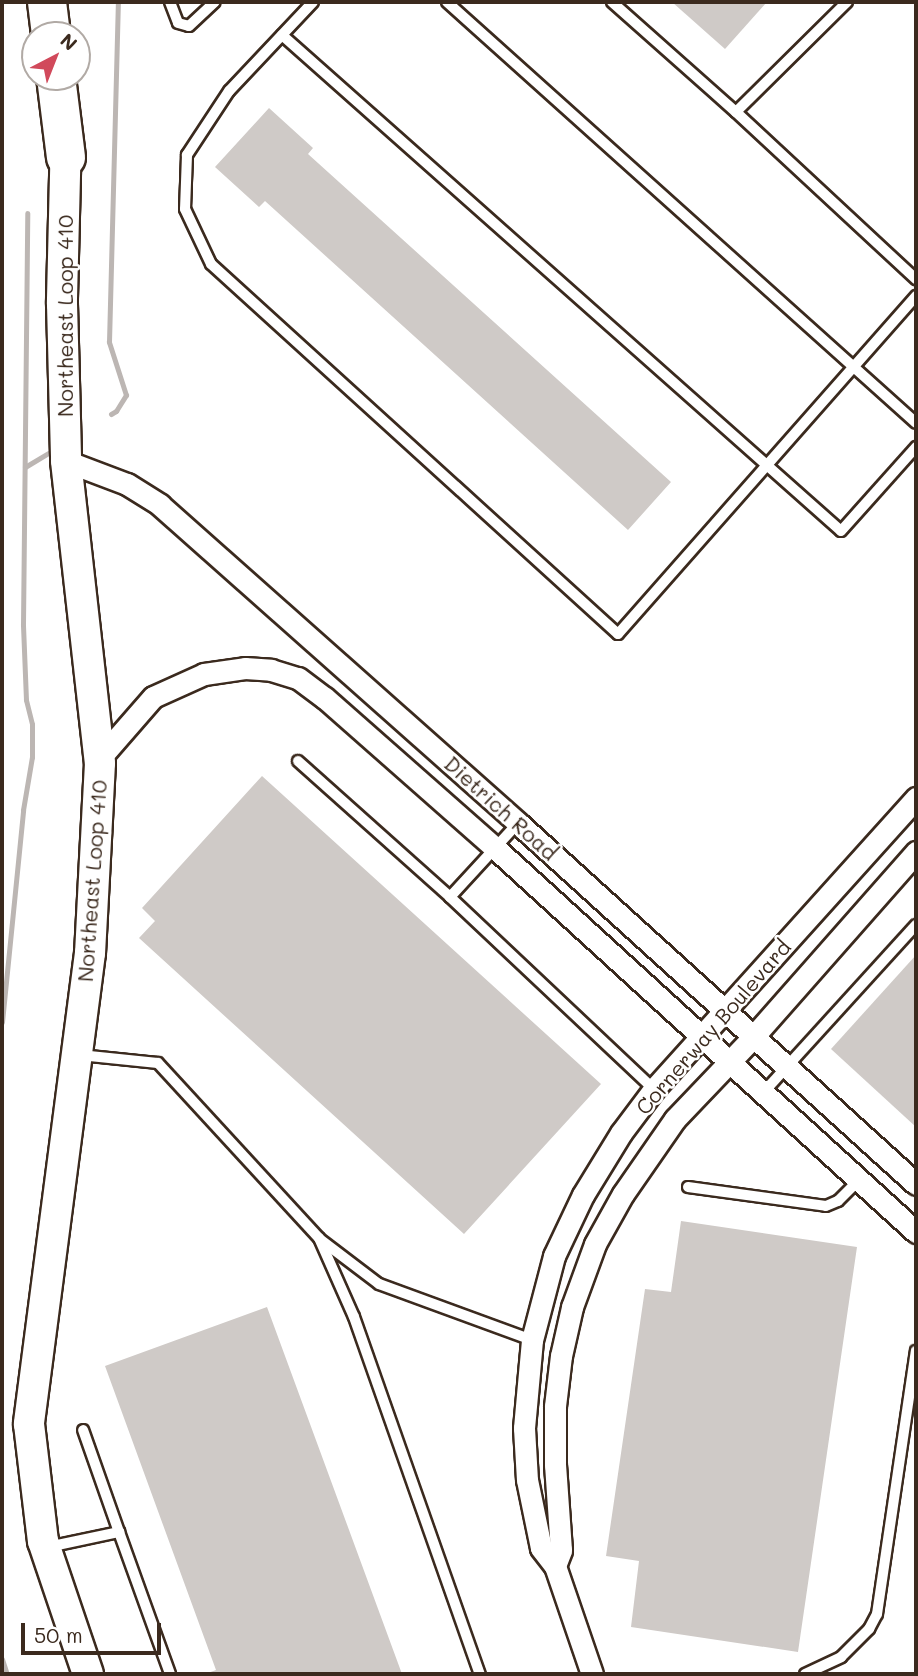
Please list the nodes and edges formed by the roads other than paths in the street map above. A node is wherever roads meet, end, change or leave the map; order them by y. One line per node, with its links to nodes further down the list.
1 (47, 2): 9 (highway)
2 (65, 2): 10 (main road)
3 (170, 2): 4 (lane)
4 (215, 2)
5 (313, 2): 11 (lane)
6 (447, 2): 18 (lane)
7 (612, 2): 14 (lane)
8 (847, 2): 14 (lane)
9 (49, 21)
10 (65, 21)
11 (282, 35): 22 (lane); 22 (lane)
12 (58, 91): 15 (highway)
13 (66, 91): 15 (main road, Northeast Loop 410)
14 (736, 112): 16 (lane)
15 (66, 157): 21 (main road, Northeast Loop 410)
16 (916, 279)
17 (916, 296): 18 (lane)
18 (854, 367): 19 (lane); 22 (lane)
19 (916, 423)
20 (916, 447): 22 (lane)
21 (66, 461): 23 (street, Dietrich Road); 25 (main road, Northeast Loop 410)
22 (768, 465)
23 (321, 649): 24 (street); 28 (street, Dietrich Road)
24 (298, 678): 25 (street, Dietrich Road); 29 (street, Dietrich Road)
25 (99, 760): 36 (main road, Northeast Loop 410)
26 (298, 761): 31 (lane)
27 (916, 798): 33 (street, Cornerway Boulevard)
28 (518, 823): 29 (lane); 33 (street, Dietrich Road)
29 (495, 848): 31 (lane); 35 (street, Dietrich Road)
30 (916, 852): 34 (street, Cornerway Boulevard)
31 (450, 897): 39 (lane)
32 (916, 925): 38 (lane)
33 (726, 1012): 34 (street, Dietrich Road); 35 (street, Cornerway Boulevard)
34 (753, 1037): 37 (street, Cornerway Boulevard); 38 (street, Dietrich Road)
35 (703, 1038): 37 (street, Dietrich Road); 39 (street, Cornerway Boulevard)
36 (77, 1055): 45 (lane); 50 (main road, Northeast Loop 410)
37 (730, 1063): 40 (street, Dietrich Road); 51 (street, Cornerway Boulevard)
38 (788, 1067): 40 (lane); 42 (street, Dietrich Road)
39 (654, 1089): 46 (street, Cornerway Boulevard)
40 (763, 1094): 41 (street, Dietrich Road)
41 (859, 1180): 43 (lane); 44 (street, Dietrich Road)
42 (916, 1184)
43 (688, 1187)
44 (916, 1232)
45 (319, 1238): 46 (lane); 54 (lane)
46 (532, 1340): 51 (street, Cornerway Boulevard)
47 (916, 1351): 56 (lane)
48 (83, 1430): 49 (lane)
49 (120, 1532): 50 (lane); 53 (lane)
50 (45, 1547): 52 (main road, Northeast Loop 410)
51 (555, 1566): 55 (street, Cornerway Boulevard)
52 (88, 1674)
53 (170, 1674)
54 (480, 1674)
55 (592, 1674)
56 (804, 1674)

